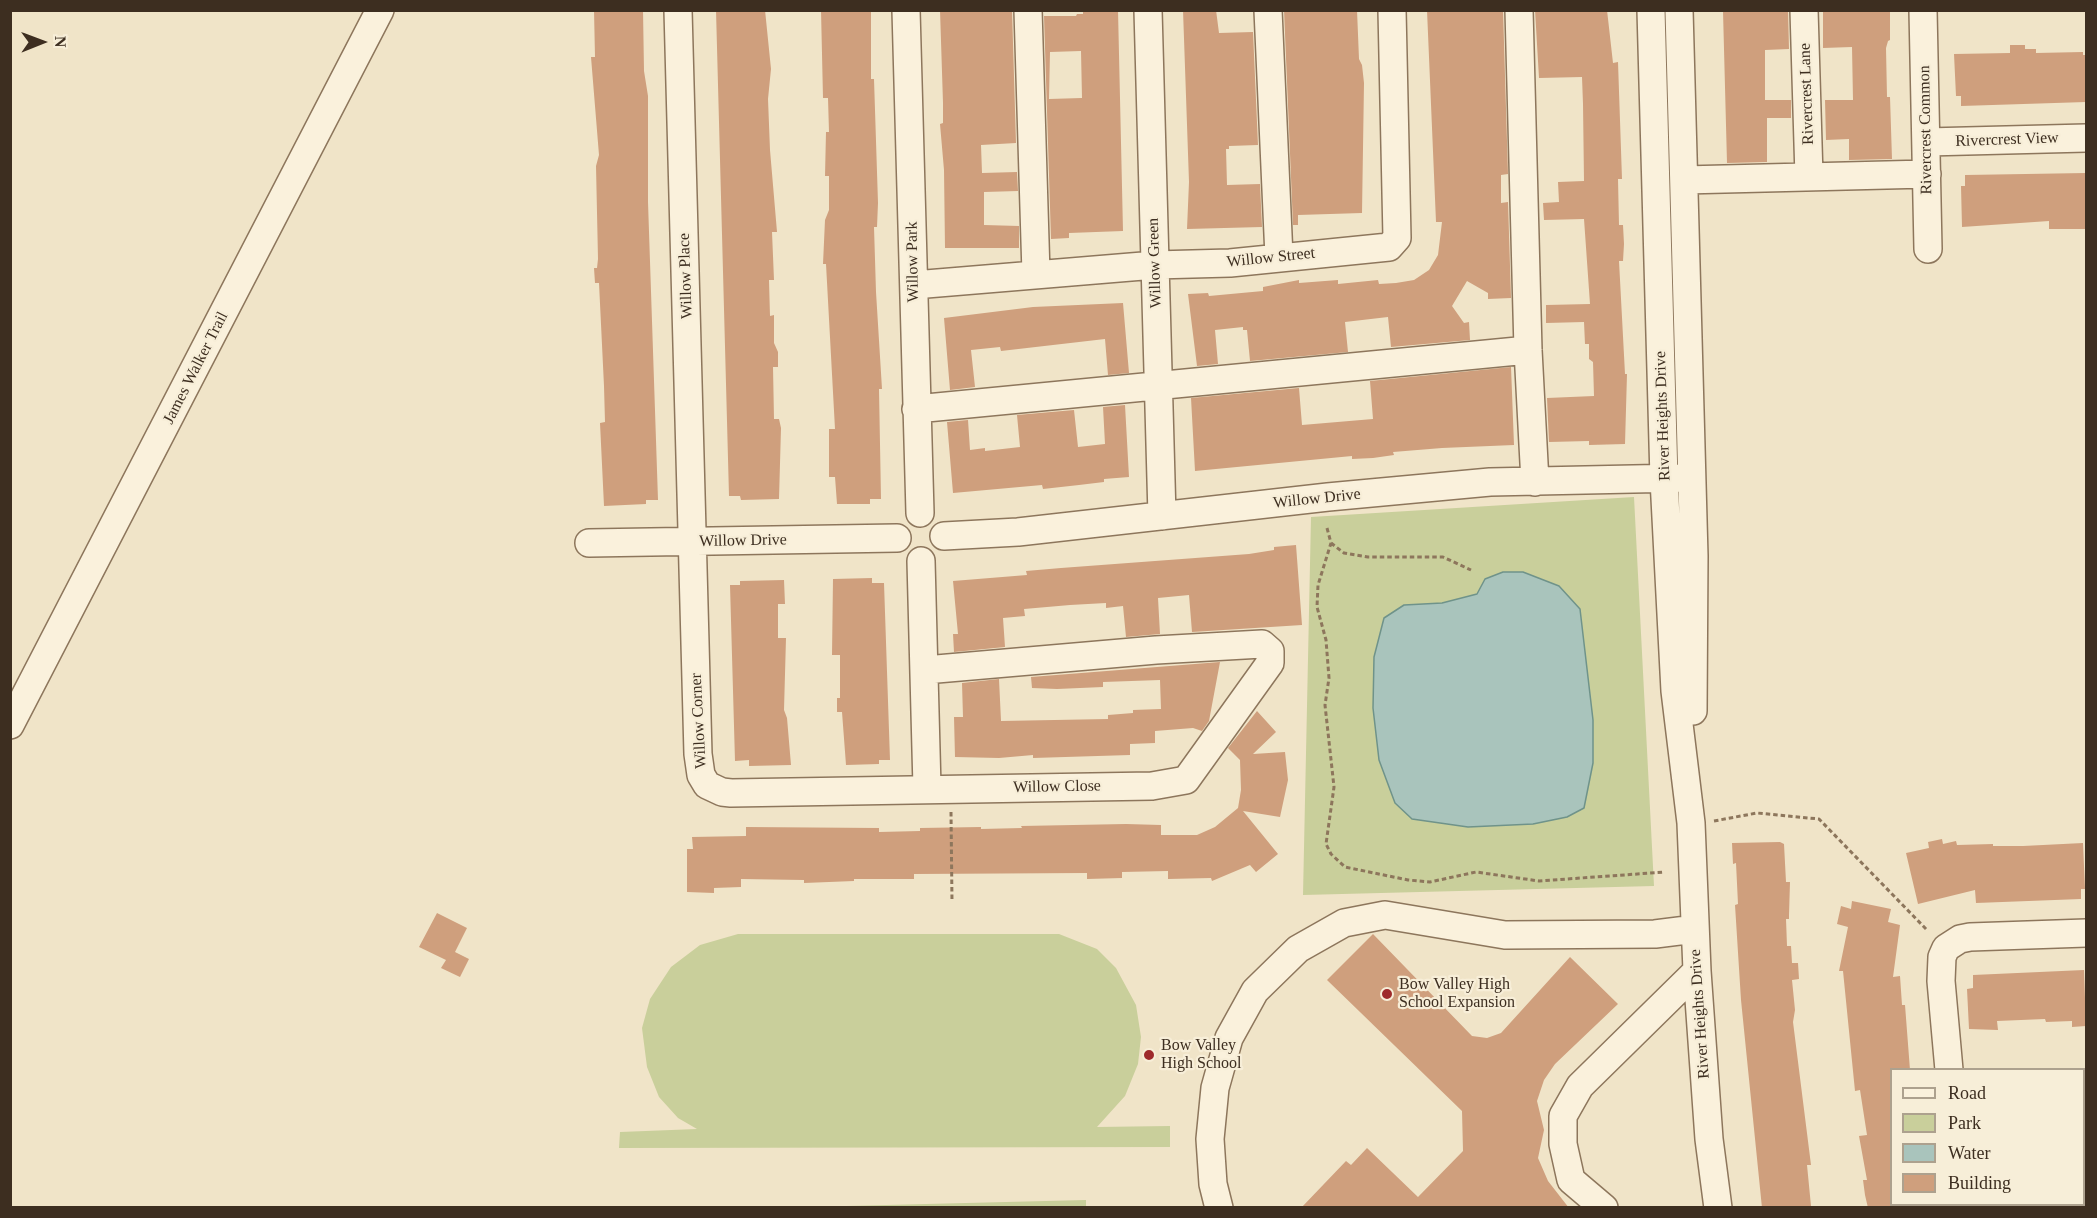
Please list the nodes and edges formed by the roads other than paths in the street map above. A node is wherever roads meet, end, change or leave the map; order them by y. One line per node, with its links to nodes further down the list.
1 (380, 10): 37 (street, James Walker Trail)
2 (678, 10): 33 (street, Willow Place)
3 (906, 10): 22 (street, Willow Park)
4 (1028, 10): 21 (street)
5 (1148, 10): 20 (street, Willow Green)
6 (1268, 10): 19 (street)
7 (1392, 10): 19 (street, Willow Street)
8 (1519, 10): 23 (street)
9 (1651, 10): 27 (street, River Heights Drive)
10 (1679, 10): 17 (street, River Heights Drive)
11 (1804, 10): 16 (street, Rivercrest Lane)
12 (1923, 10): 14 (street, Rivercrest Common)
13 (2086, 138): 14 (street, Rivercrest View)
14 (1926, 142): 15 (street, Rivercrest Common)
15 (1927, 174): 16 (street); 18 (street, Rivercrest Common)
16 (1809, 177): 17 (street)
17 (1684, 180): 26 (street, River Heights Drive)
18 (1928, 249)
19 (1280, 257): 20 (street, Willow Street)
20 (1155, 266): 21 (street, Willow Street); 24 (street, Willow Green)
21 (1036, 274): 22 (street, Willow Street)
22 (914, 285): 25 (street, Willow Park)
23 (1528, 350): 24 (street); 28 (street)
24 (1159, 385): 25 (street); 30 (street, Willow Green)
25 (916, 409): 29 (street, Willow Park)
26 (1691, 478): 27 (street, Willow Drive); 39 (street, River Heights Drive)
27 (1664, 479): 28 (street, Willow Drive); 39 (street, River Heights Drive)
28 (1535, 482): 30 (street, Willow Drive)
29 (920, 513): 31 (street); 32 (street)
30 (1162, 516): 31 (street, Willow Drive)
31 (944, 536): 35 (street)
32 (897, 538): 33 (street, Willow Drive); 35 (street)
33 (694, 542): 34 (street, Willow Drive); 38 (street, Willow Corner)
34 (589, 543)
35 (921, 561): 36 (street)
36 (925, 670): 38 (street); 38 (street, Willow Close)
37 (10, 725)
38 (927, 788)
39 (1702, 820): 40 (street, River Heights Drive)
40 (1695, 929): 42 (street, River Heights Drive); 44 (street)
41 (2086, 933): 43 (street)
42 (1696, 971): 45 (street); 46 (street, River Heights Drive)
43 (1949, 1068)
44 (1219, 1208)
45 (1604, 1208)
46 (1718, 1208)

